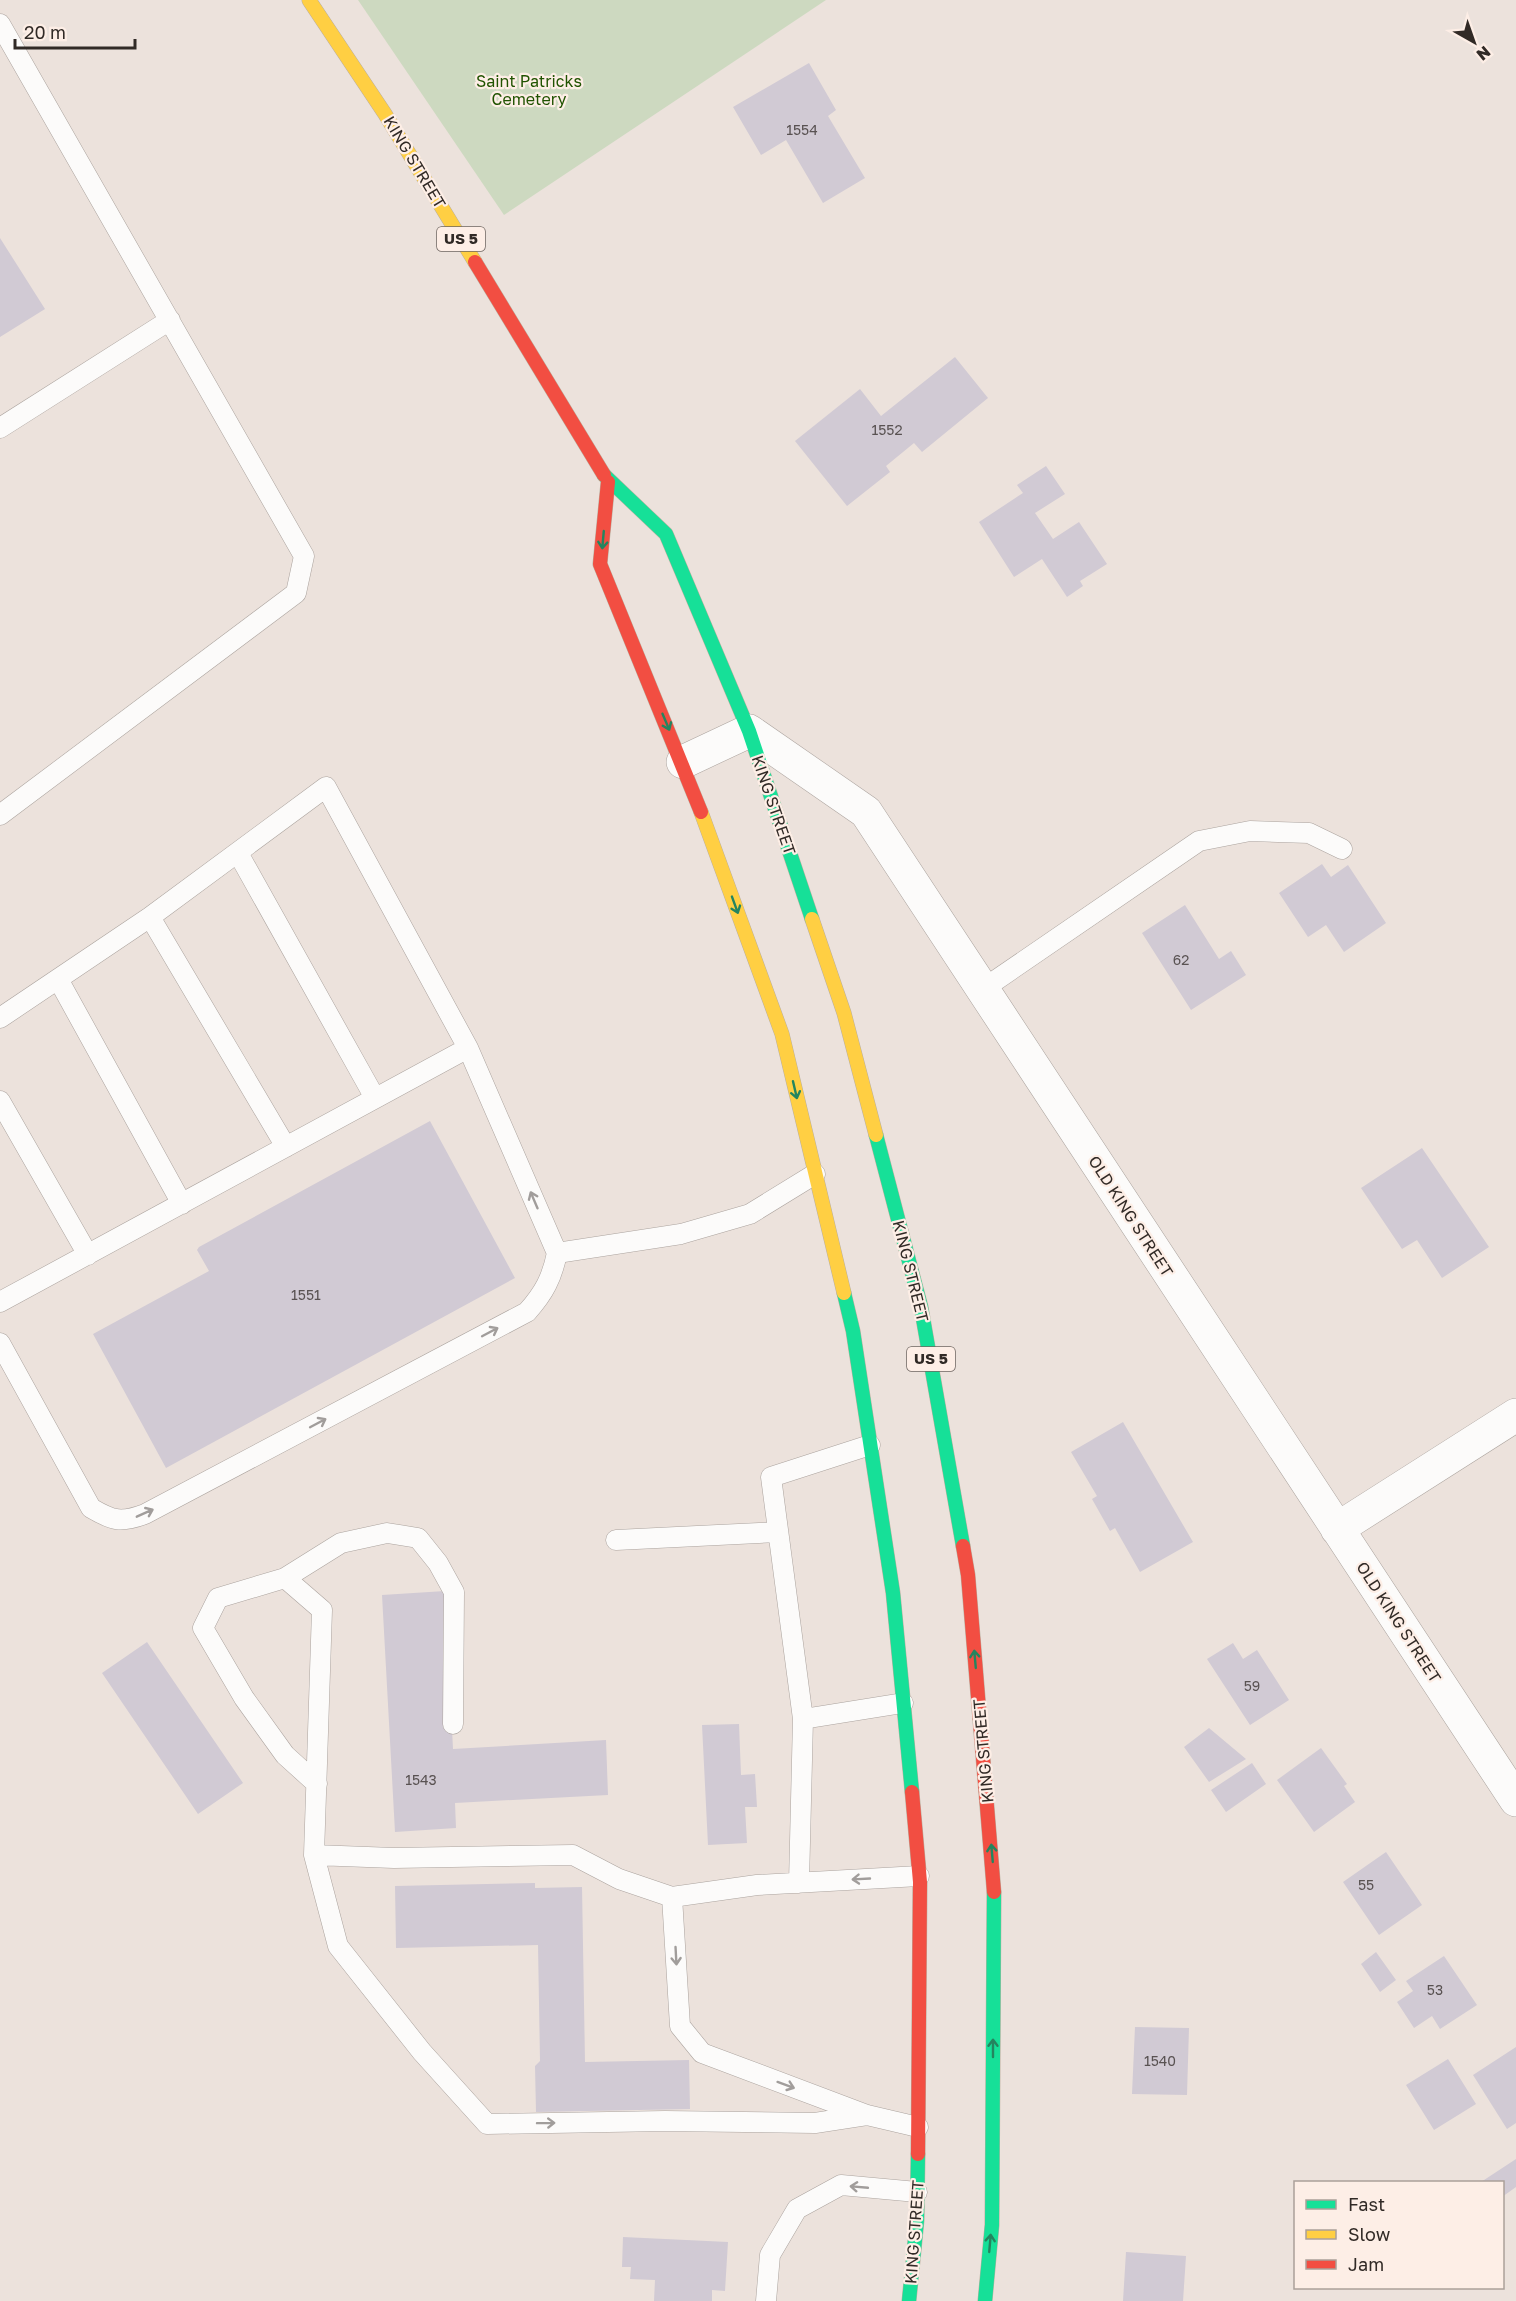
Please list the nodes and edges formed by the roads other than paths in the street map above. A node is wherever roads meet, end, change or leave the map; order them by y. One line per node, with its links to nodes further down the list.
1 (309, 0): 5 (main road, KING STREET / US 5)
2 (0, 24): 3 (lane)
3 (170, 320): 4 (lane); 8 (lane)
4 (0, 428)
5 (608, 482): 6 (main road, KING STREET / US 5); 7 (main road, KING STREET, one-way to 7)
6 (749, 731): 7 (street); 13 (street, OLD KING STREET); 45 (main road, KING STREET / US 5, one-way to 6)
7 (683, 762): 19 (main road, KING STREET, one-way to 19)
8 (0, 815)
9 (1342, 849): 13 (lane)
10 (238, 853): 11 (lane); 15 (lane); 16 (lane)
11 (150, 917): 12 (lane); 18 (lane)
12 (58, 979): 14 (lane); 20 (lane)
13 (983, 989): 27 (street, OLD KING STREET)
14 (0, 1018)
15 (468, 1048): 16 (lane); 21 (lane, one-way to 15)
16 (375, 1098): 18 (lane)
17 (0, 1101): 22 (lane)
18 (286, 1147): 20 (lane)
19 (815, 1174): 21 (lane); 26 (main road, KING STREET)
20 (182, 1204): 22 (lane)
21 (557, 1253): 24 (lane, one-way to 21)
22 (88, 1255): 23 (lane)
23 (0, 1302)
24 (0, 1343)
25 (1516, 1414): 27 (street)
26 (870, 1445): 28 (lane); 31 (main road, KING STREET)
27 (1337, 1529): 35 (street, OLD KING STREET)
28 (778, 1532): 29 (lane); 32 (lane)
29 (616, 1540)
30 (285, 1578): 33 (lane); 34 (lane); 34 (lane)
31 (903, 1703): 32 (lane); 37 (main road, KING STREET)
32 (803, 1719): 38 (lane)
33 (453, 1724)
34 (317, 1784): 36 (lane)
35 (1516, 1800)
36 (314, 1855): 39 (lane); 40 (lane, one-way to 40)
37 (920, 1876): 38 (lane, one-way to 38); 41 (main road, KING STREET)
38 (799, 1883): 39 (lane)
39 (672, 1897): 40 (lane, one-way to 40)
40 (867, 2115): 41 (lane)
41 (918, 2127): 42 (main road, KING STREET)
42 (917, 2192): 43 (lane, one-way to 43); 44 (main road, KING STREET)
43 (766, 2301)
44 (909, 2301)
45 (985, 2301)

